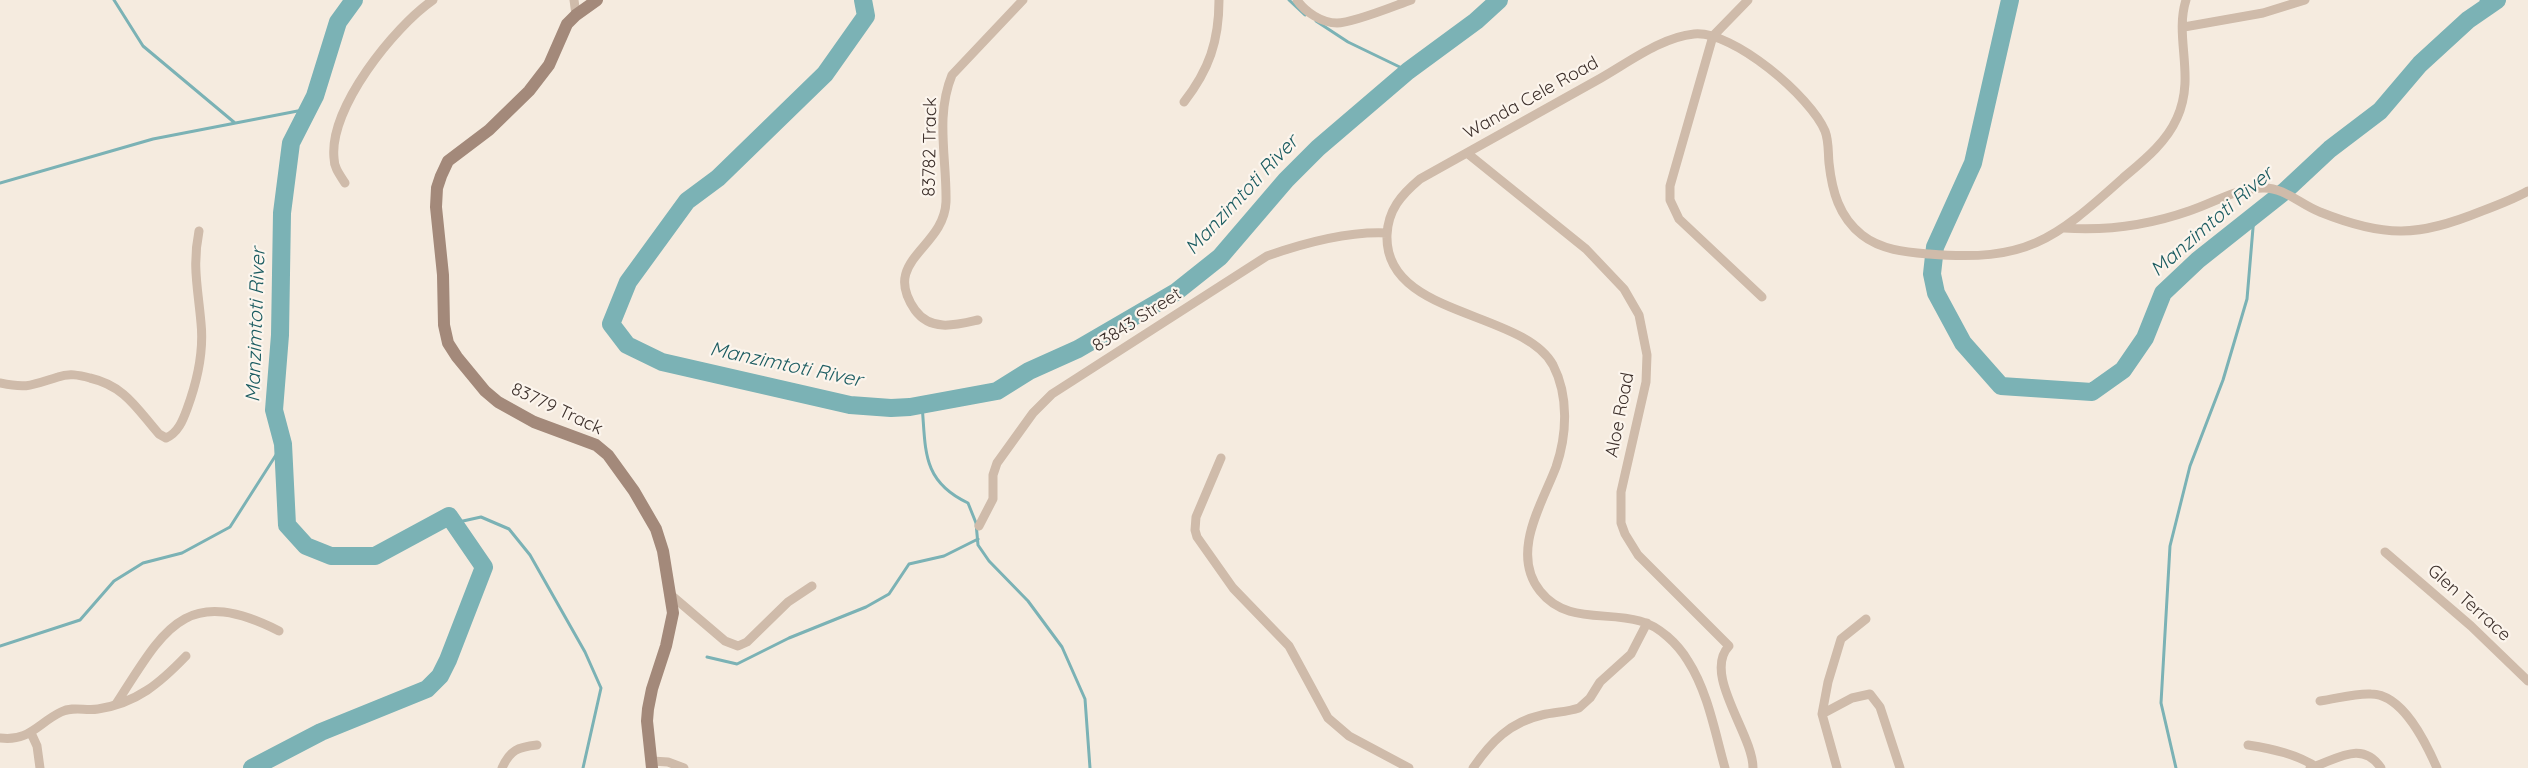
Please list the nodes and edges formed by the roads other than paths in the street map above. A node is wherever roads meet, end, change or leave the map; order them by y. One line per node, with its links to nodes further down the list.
1 (433, 0): 16 (street)
2 (574, 0): 11 (street)
3 (597, 0): 11 (street, 83779 Track)
4 (1023, 0): 22 (street, 83782 Track)
5 (1219, 0): 14 (street)
6 (1297, 0): 7 (street)
7 (1411, 0)
8 (1748, 0): 13 (street)
9 (2186, 0): 12 (street, Wanda Cele Road)
10 (2305, 0): 12 (street)
11 (576, 15): 28 (street, 83779 Track)
12 (2184, 27): 18 (street, Wanda Cele Road)
13 (1713, 36): 15 (street, Wanda Cele Road); 18 (street, Wanda Cele Road); 21 (street)
14 (1184, 102)
15 (1467, 153): 20 (street, Wanda Cele Road); 49 (street, Aloe Road)
16 (345, 183)
17 (2528, 191): 18 (street)
18 (2064, 228)
19 (199, 231): 23 (street)
20 (1387, 233): 25 (street, 83843 Street); 30 (street)
21 (1762, 297)
22 (978, 320)
23 (0, 383)
24 (1221, 458): 46 (street)
25 (980, 526)
26 (2385, 552): 33 (street, Glen Terrace)
27 (812, 586): 28 (street)
28 (671, 595): 41 (street, 83779 Track)
29 (1866, 619): 36 (street)
30 (1647, 623): 47 (street); 48 (street)
31 (279, 631): 35 (street)
32 (186, 656): 35 (street)
33 (2528, 681)
34 (2320, 701): 53 (street)
35 (116, 704): 37 (street)
36 (1822, 714): 50 (street); 51 (street)
37 (31, 733): 38 (street); 43 (street)
38 (0, 738)
39 (537, 745): 44 (street)
40 (2248, 745): 42 (street)
41 (652, 765): 45 (street)
42 (2315, 767): 52 (street)
43 (39, 768)
44 (502, 768)
45 (684, 768)
46 (1409, 768)
47 (1473, 768)
48 (1725, 768)
49 (1753, 768)
50 (1837, 768)
51 (1900, 768)
52 (2381, 768)
53 (2437, 768)

